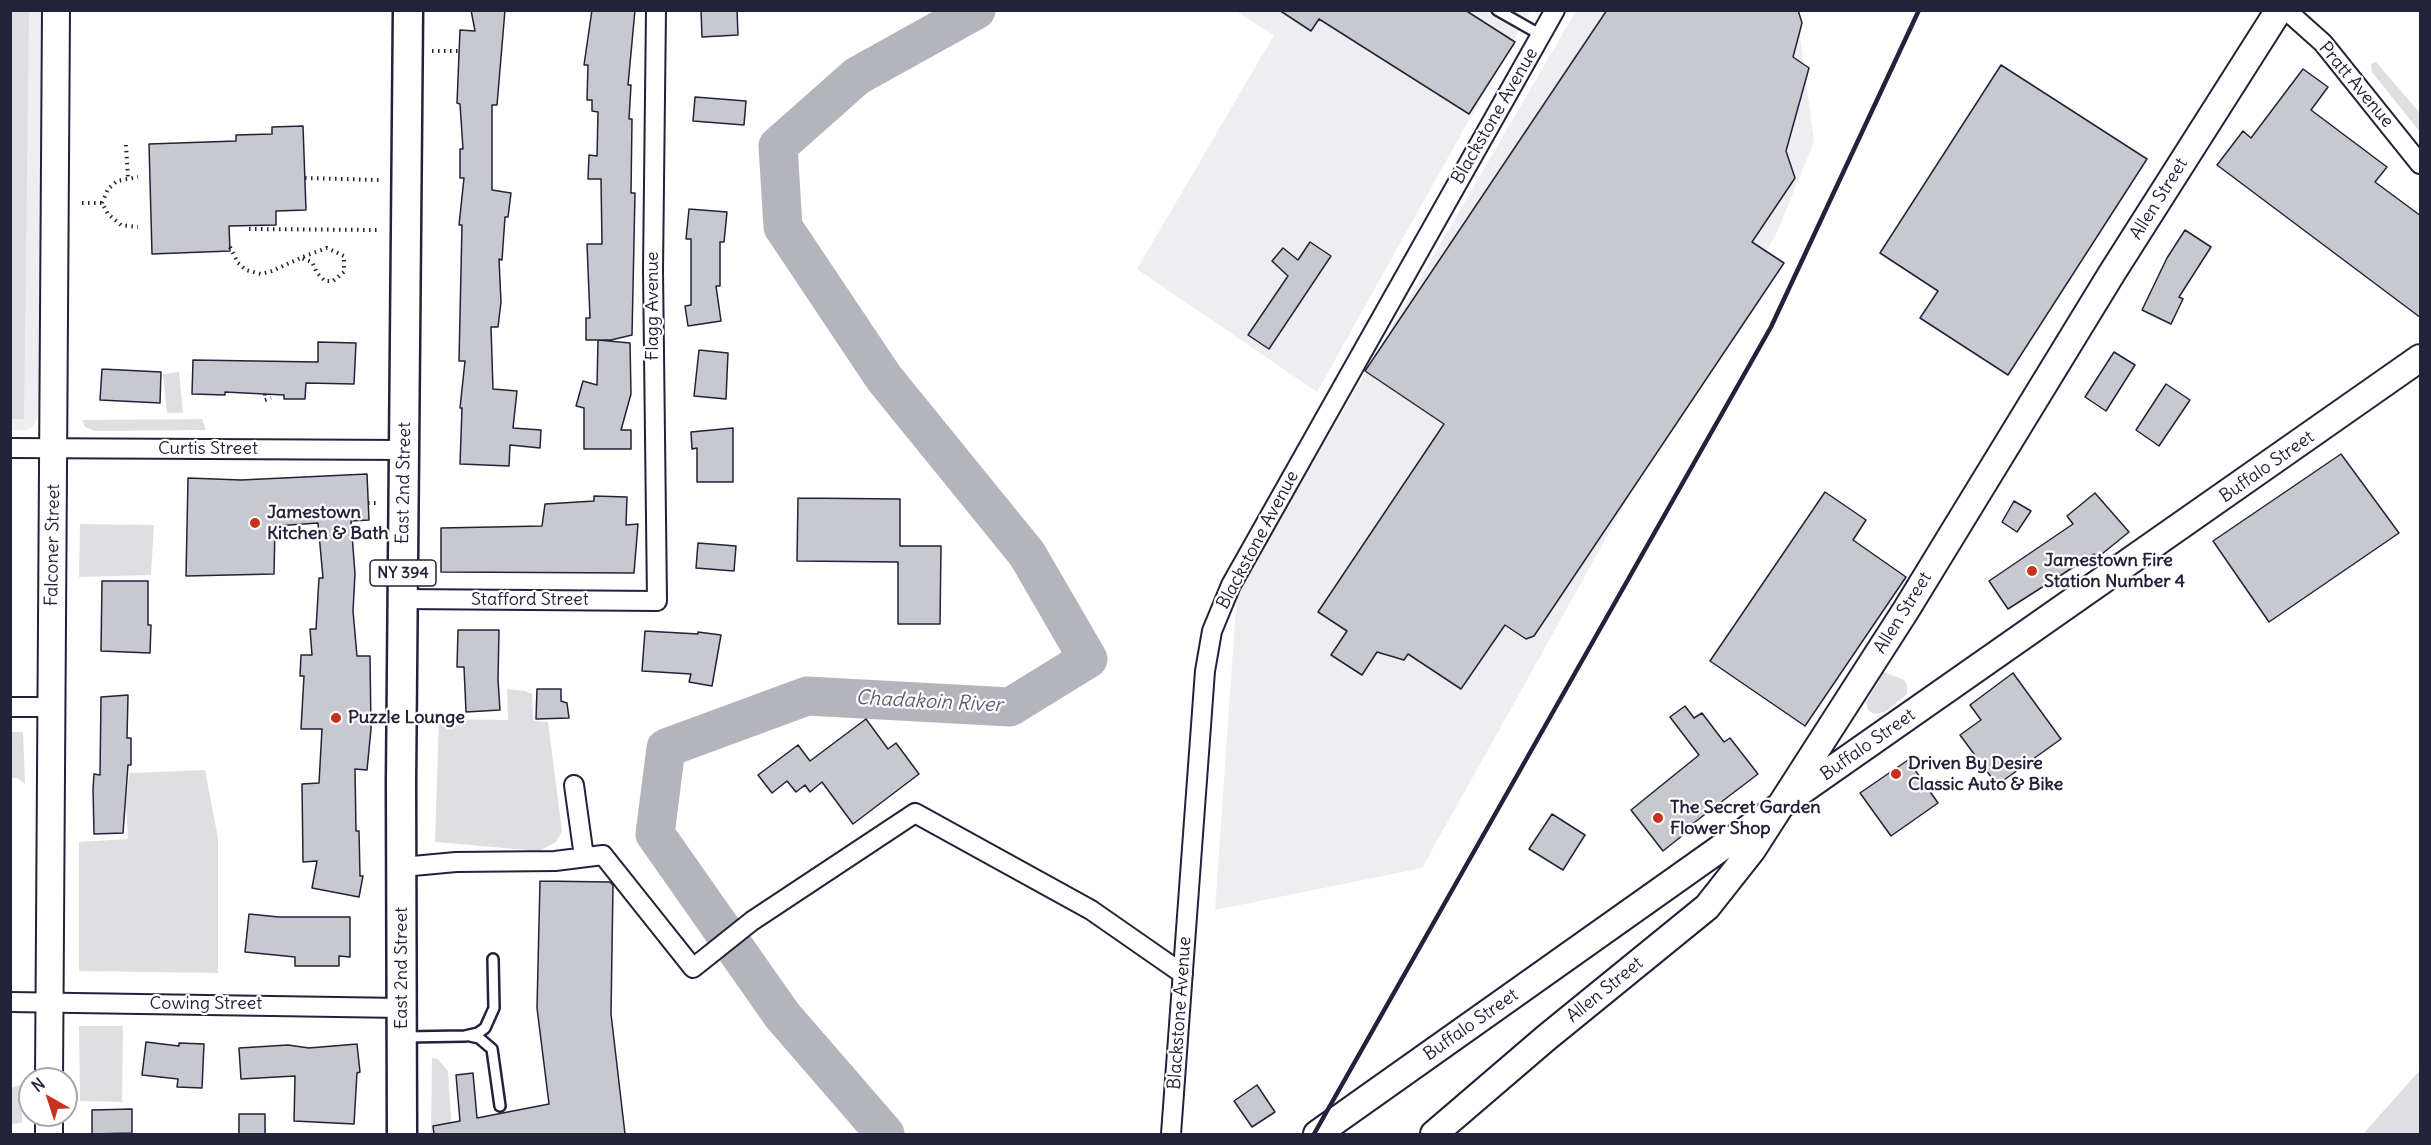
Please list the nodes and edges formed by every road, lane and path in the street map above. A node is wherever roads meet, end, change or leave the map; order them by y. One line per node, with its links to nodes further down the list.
1 (56, 10): 28 (street, Falconer Street)
2 (408, 10): 29 (main road, East 2nd Street / NY 394)
3 (656, 10): 33 (street, Flagg Avenue)
4 (1497, 10): 8 (lane)
5 (1555, 10): 8 (street, Blackstone Avenue)
6 (2279, 10): 37 (street, Allen Street)
7 (2286, 10): 12 (street, Pratt Avenue)
8 (1541, 35): 43 (street, Blackstone Avenue)
9 (431, 51): 10 (path)
10 (459, 51)
11 (126, 145): 13 (path)
12 (2421, 164)
13 (128, 177): 14 (path); 18 (path)
14 (138, 177)
15 (305, 178): 16 (path)
16 (380, 180)
17 (82, 203): 18 (path)
18 (102, 203): 19 (path)
19 (138, 227)
20 (249, 229): 21 (path)
21 (379, 230)
22 (230, 248): 23 (path)
23 (301, 258): 23 (path)
24 (2421, 358): 37 (street, Buffalo Street)
25 (265, 394): 26 (path)
26 (271, 398)
27 (10, 448): 28 (street, Curtis Street)
28 (54, 448): 29 (street, Curtis Street); 35 (street, Falconer Street)
29 (405, 450): 32 (main road, East 2nd Street / NY 394)
30 (368, 503): 31 (path)
31 (376, 503)
32 (403, 599): 33 (street, Stafford Street); 39 (main road, East 2nd Street / NY 394)
33 (657, 601)
34 (10, 707): 35 (street)
35 (51, 707): 45 (street, Falconer Street)
36 (574, 785): 38 (street)
37 (1780, 806): 40 (street, Buffalo Street); 41 (street, Allen Street)
38 (584, 857): 39 (street); 43 (street)
39 (402, 867): 46 (main road, East 2nd Street / NY 394)
40 (1662, 890): 41 (street); 53 (street, Buffalo Street)
41 (1690, 921): 54 (street, Allen Street)
42 (493, 959): 47 (lane)
43 (1183, 974): 52 (street, Blackstone Avenue)
44 (10, 1002): 45 (street, Cowing Street)
45 (49, 1003): 46 (street, Cowing Street); 49 (street, Falconer Street)
46 (402, 1008): 48 (main road, East 2nd Street / NY 394)
47 (465, 1036): 48 (lane); 50 (lane)
48 (402, 1037): 51 (main road, East 2nd Street / NY 394)
49 (49, 1067)
50 (500, 1106)
51 (402, 1134)
52 (1171, 1134)
53 (1317, 1134)
54 (1434, 1134)

